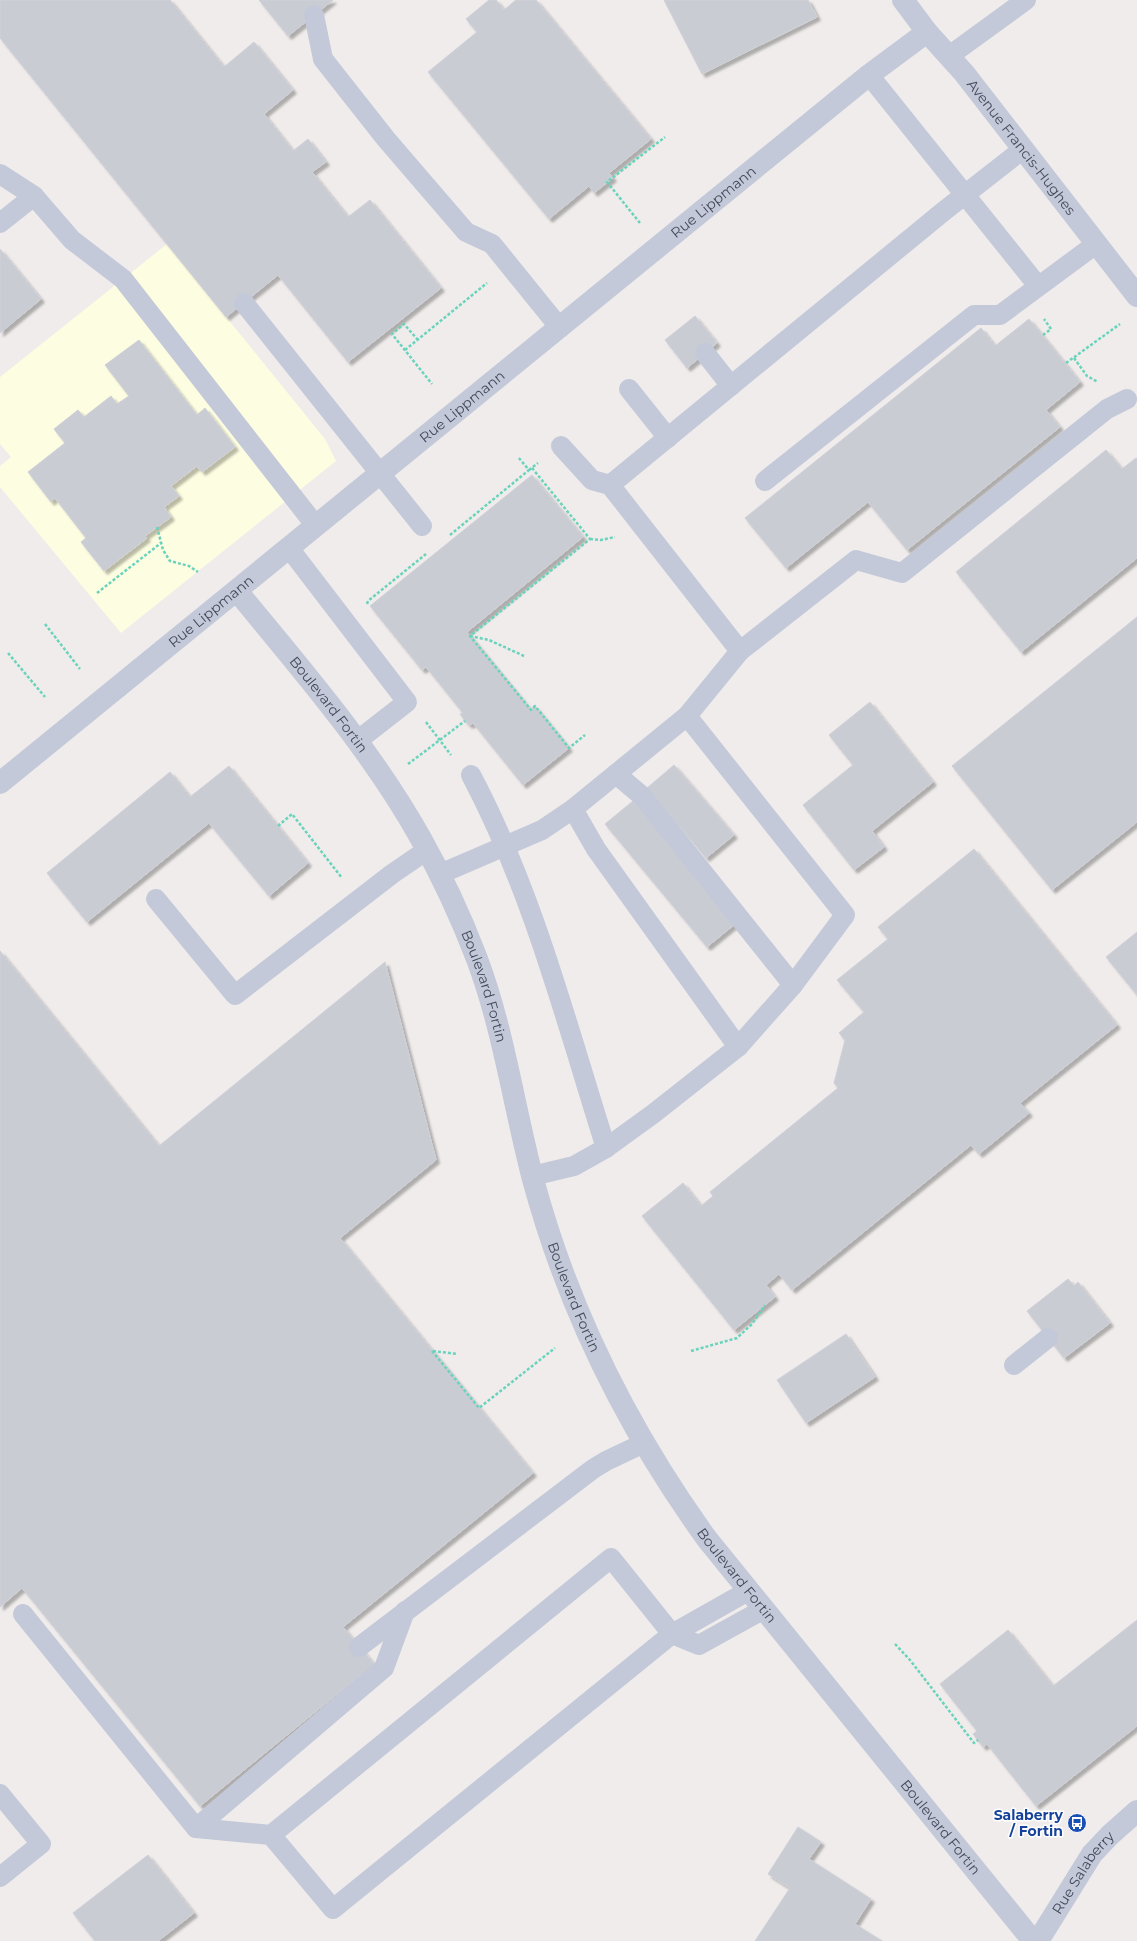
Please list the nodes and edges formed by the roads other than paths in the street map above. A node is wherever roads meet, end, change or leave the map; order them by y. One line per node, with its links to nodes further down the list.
1 (904, 0): 4 (street, Avenue Francis-Hughes)
2 (1026, 0): 5 (lane)
3 (314, 15): 16 (lane)
4 (927, 32): 5 (street, Avenue Francis-Hughes); 6 (street, Rue Lippmann)
5 (949, 56): 7 (street, Avenue Francis-Hughes)
6 (869, 75): 9 (lane); 16 (street, Rue Lippmann)
7 (1023, 149): 9 (lane); 12 (street, Avenue Francis-Hughes)
8 (0, 174): 10 (lane)
9 (965, 195): 13 (lane); 18 (lane)
10 (34, 196): 11 (lane); 26 (lane)
11 (0, 223)
12 (1096, 244): 13 (lane); 14 (street, Avenue Francis-Hughes)
13 (1038, 286): 24 (lane)
14 (1137, 296)
15 (244, 303): 23 (lane)
16 (560, 328): 23 (street, Rue Lippmann)
17 (705, 353): 18 (lane)
18 (731, 386): 21 (lane)
19 (629, 389): 21 (lane)
20 (1134, 400): 30 (lane)
21 (668, 438): 25 (lane)
22 (561, 446): 25 (lane)
23 (380, 474): 26 (street, Rue Lippmann); 27 (lane)
24 (765, 481)
25 (610, 485): 30 (lane)
26 (316, 526): 28 (street, Rue Lippmann)
27 (422, 526)
28 (289, 548): 29 (street, Rue Lippmann); 32 (lane)
29 (237, 591): 32 (street, Boulevard Fortin); 35 (street, Rue Lippmann)
30 (740, 651): 31 (lane)
31 (687, 716): 33 (lane); 41 (lane)
32 (357, 742): 38 (street, Boulevard Fortin)
33 (616, 774): 36 (lane); 41 (lane)
34 (471, 775): 37 (lane)
35 (0, 783)
36 (573, 809): 37 (lane); 42 (lane)
37 (505, 844): 39 (lane); 43 (lane)
38 (427, 850): 39 (street, Boulevard Fortin); 40 (lane)
39 (440, 874): 44 (street, Boulevard Fortin)
40 (156, 899)
41 (793, 985): 42 (lane)
42 (738, 1047): 43 (lane)
43 (606, 1148): 44 (lane)
44 (532, 1176): 47 (street, Boulevard Fortin)
45 (1048, 1338): 46 (lane)
46 (1014, 1365)
47 (644, 1443): 48 (street, Boulevard Fortin); 50 (lane)
48 (748, 1591): 49 (street, Boulevard Fortin); 52 (lane)
49 (764, 1609): 52 (lane); 59 (street, Boulevard Fortin)
50 (405, 1611): 53 (lane); 56 (lane)
51 (23, 1614): 56 (lane)
52 (672, 1634): 57 (lane); 57 (lane)
53 (359, 1646)
54 (0, 1794): 58 (lane)
55 (1137, 1811): 60 (street, Rue Salaberry)
56 (196, 1828): 57 (lane)
57 (271, 1835)
58 (0, 1877)
59 (1033, 1941)
60 (1038, 1941)

